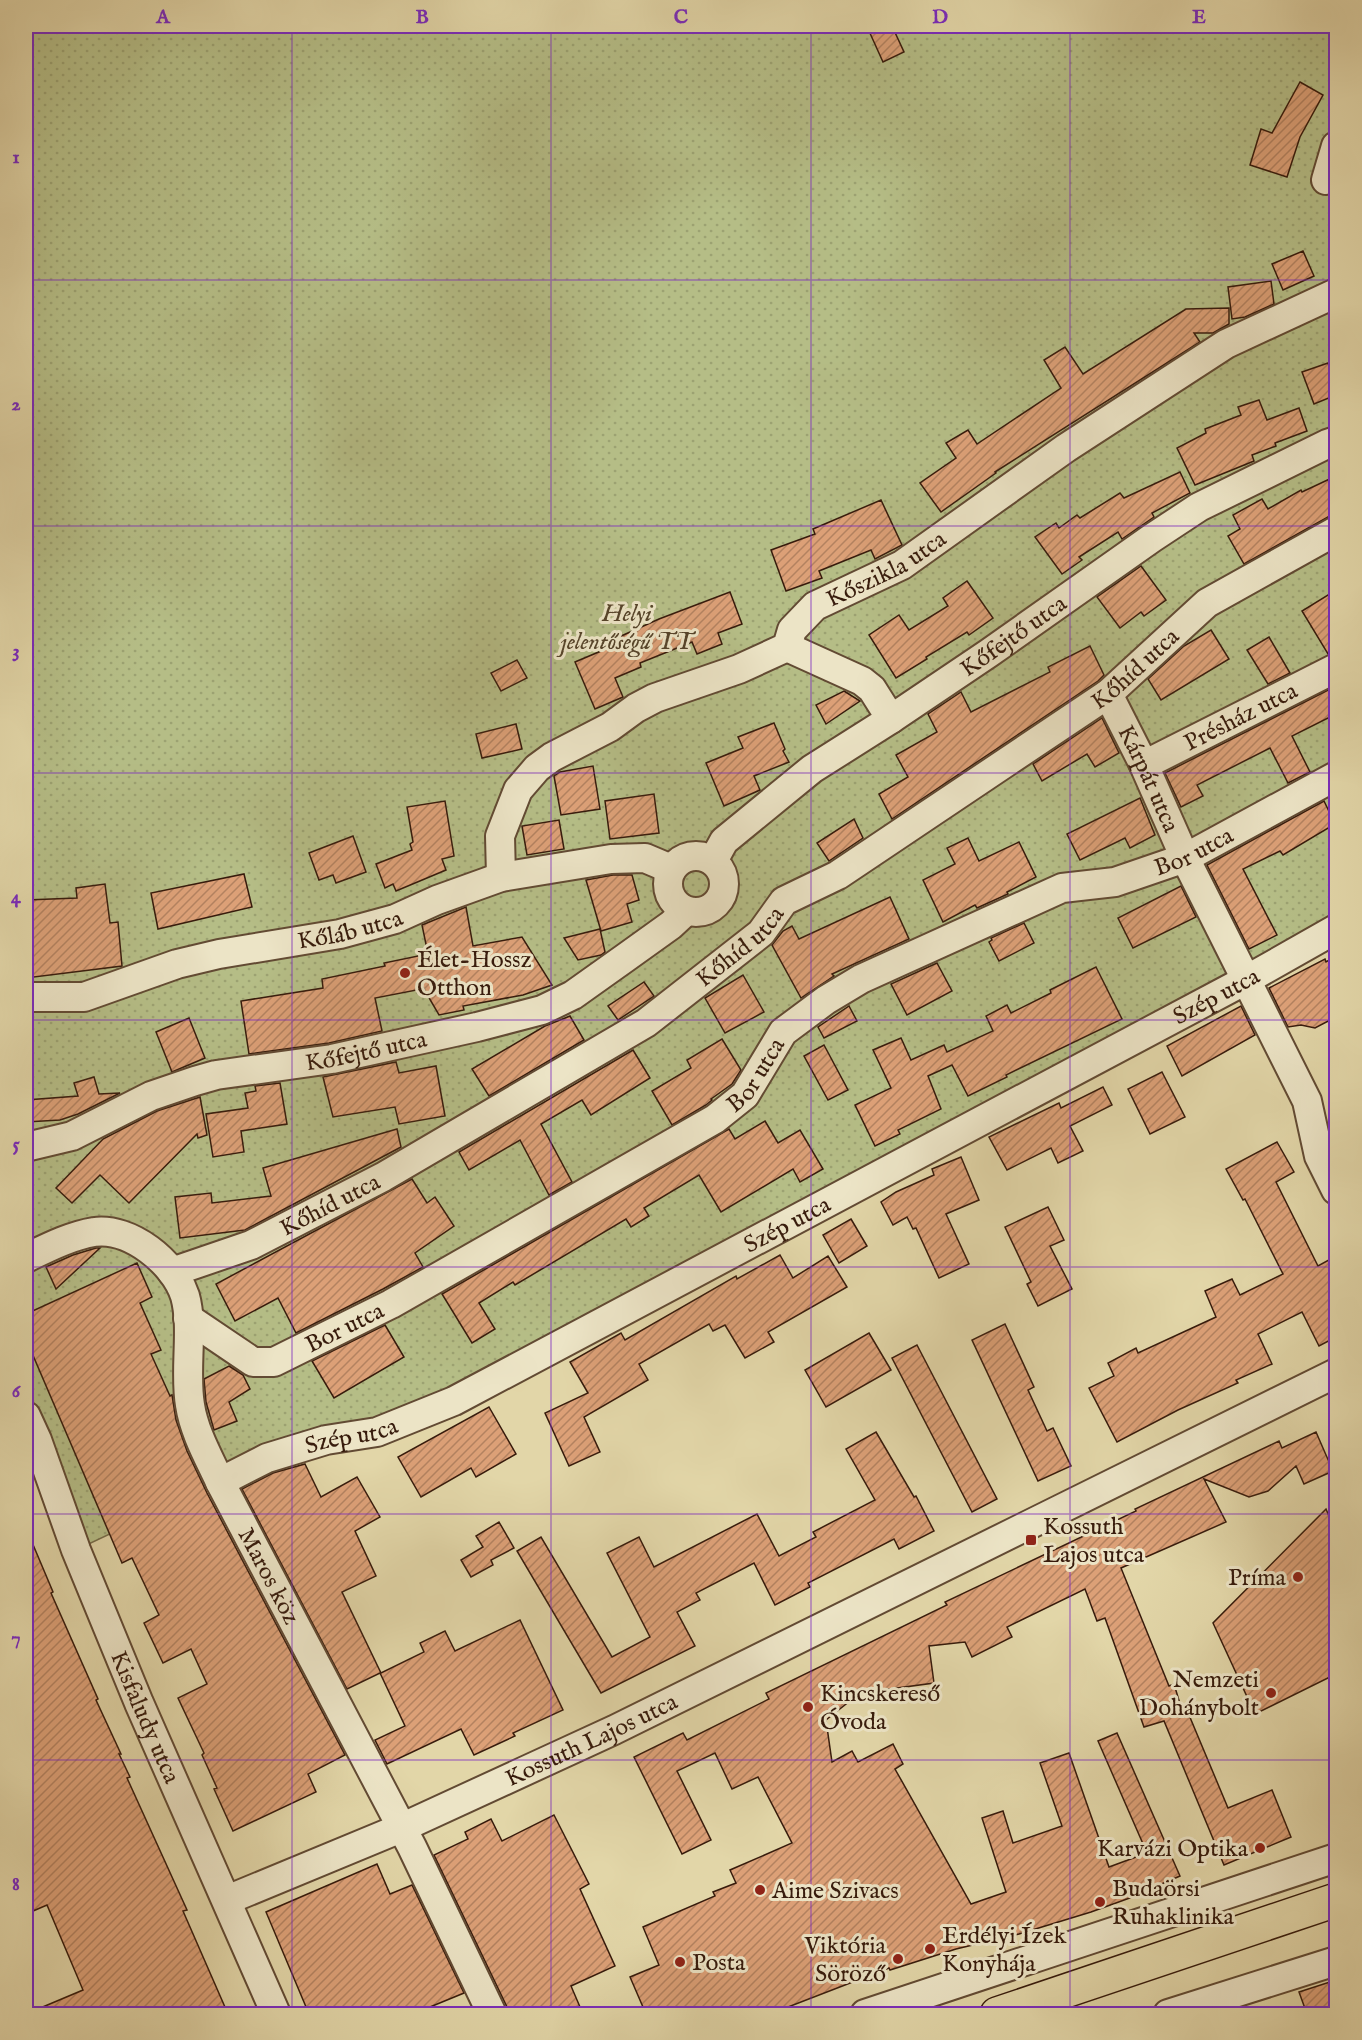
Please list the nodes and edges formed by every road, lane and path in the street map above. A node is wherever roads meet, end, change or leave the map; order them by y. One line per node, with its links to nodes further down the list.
1 (1336, 146): 2 (street)
2 (1326, 180)
3 (1336, 293): 6 (street, Kőszikla utca)
4 (1336, 441): 9 (street, Kőfejtő utca)
5 (1336, 531): 8 (street, Kőhíd utca)
6 (787, 648): 9 (street); 15 (street)
7 (1336, 668): 10 (street, Présház utca)
8 (1108, 694): 10 (street, Kárpát utca); 23 (street, Kőhíd utca)
9 (891, 719): 13 (street, Kőfejtő utca)
10 (1144, 765): 12 (street, Kárpát utca)
11 (1336, 776): 12 (street, Bor utca)
12 (1185, 858): 18 (street, Kárpát utca); 24 (street, Bor utca)
13 (713, 861): 14 (street); 16 (street)
14 (671, 869): 15 (street, Kőláb utca); 16 (street)
15 (501, 877): 19 (street, Kőláb utca)
16 (686, 911): 20 (street, Kőfejtő utca)
17 (1336, 929): 18 (street, Szép utca)
18 (1246, 980): 21 (street, Kárpát utca); 27 (street, Szép utca)
19 (26, 997)
20 (26, 1147)
21 (1336, 1190)
22 (26, 1258): 23 (street, Maros köz)
23 (172, 1272): 24 (street, Maros köz)
24 (188, 1318): 27 (street, Maros köz)
25 (1336, 1373): 28 (street, Kossuth Lajos utca)
26 (26, 1416): 30 (street, Kisfaludy utca)
27 (220, 1482): 28 (street, Maros köz)
28 (401, 1828): 30 (street, Kossuth Lajos utca); 34 (street, Maros köz)
29 (1336, 1858): 35 (street)
30 (227, 1900): 33 (street, Kisfaludy utca)
31 (1336, 1900): 36 (main road)
32 (1336, 1961): 37 (street)
33 (276, 2014)
34 (492, 2014)
35 (865, 2014)
36 (997, 2014)
37 (1168, 2014)

